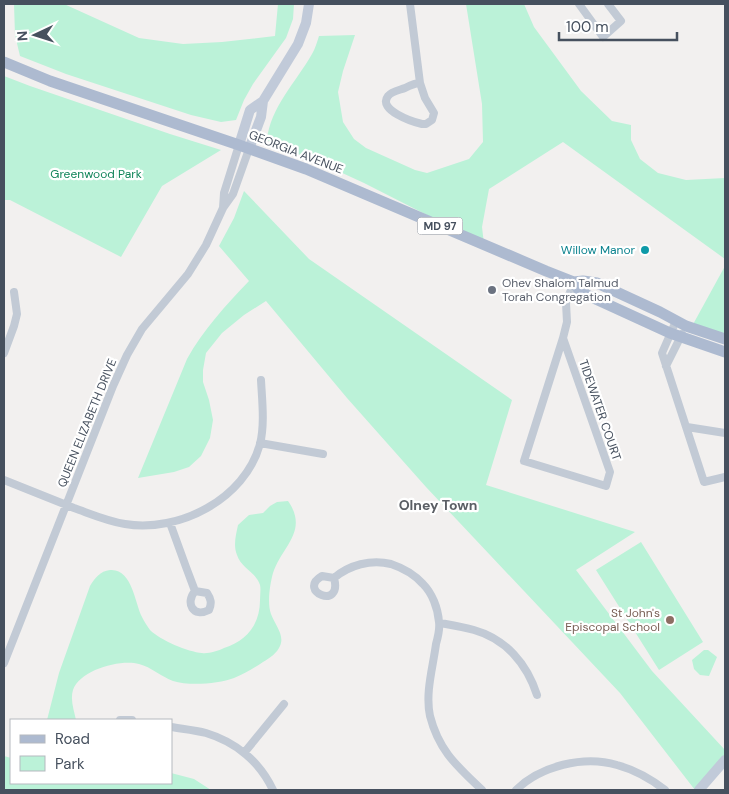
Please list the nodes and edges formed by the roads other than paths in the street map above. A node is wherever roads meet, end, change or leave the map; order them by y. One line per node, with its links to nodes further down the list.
1 (309, 4): 7 (street)
2 (410, 4): 6 (street)
3 (608, 4): 4 (street)
4 (581, 5)
5 (4, 62): 7 (main road, GEORGIA AVENUE / MD 97)
6 (420, 83): 6 (street)
7 (244, 147): 8 (main road, GEORGIA AVENUE / MD 97); 23 (street, QUEEN ELIZABETH DRIVE)
8 (574, 282): 10 (main road, GEORGIA AVENUE / MD 97); 11 (main road, GEORGIA AVENUE / MD 97); 12 (street, TIDEWATER COURT)
9 (14, 292): 14 (street)
10 (681, 323): 11 (street); 13 (main road, GEORGIA AVENUE / MD 97)
11 (675, 335): 15 (main road, GEORGIA AVENUE / MD 97); 17 (street)
12 (563, 338): 12 (street, TIDEWATER COURT)
13 (725, 339)
14 (4, 352)
15 (725, 352)
16 (261, 380): 19 (street)
17 (687, 428): 18 (street); 21 (street)
18 (725, 433)
19 (260, 443): 20 (street); 24 (street)
20 (323, 454)
21 (725, 477)
22 (4, 480): 23 (street)
23 (66, 505): 24 (street); 28 (street, QUEEN ELIZABETH DRIVE)
24 (170, 523): 26 (street)
25 (334, 578): 27 (street)
26 (195, 591)
27 (440, 623): 29 (street); 35 (street)
28 (4, 663)
29 (537, 694)
30 (284, 704): 32 (street)
31 (172, 727): 32 (street)
32 (244, 753): 34 (street)
33 (725, 760): 38 (street)
34 (273, 790)
35 (482, 790)
36 (516, 790): 37 (street)
37 (665, 790)
38 (699, 790)

